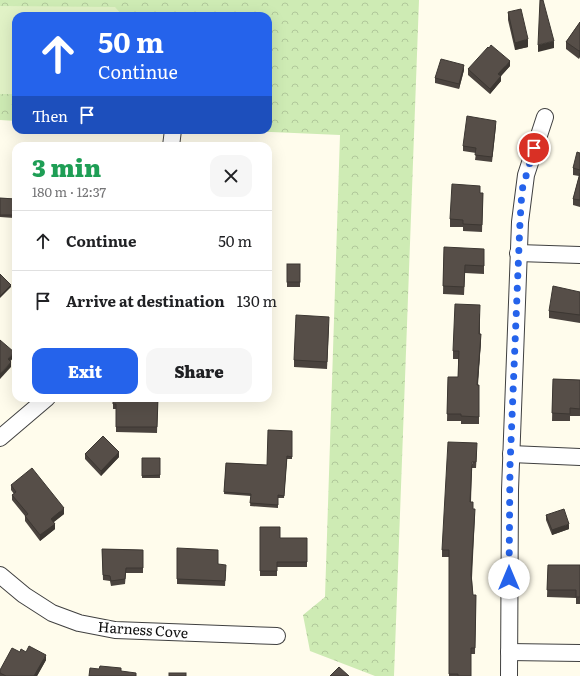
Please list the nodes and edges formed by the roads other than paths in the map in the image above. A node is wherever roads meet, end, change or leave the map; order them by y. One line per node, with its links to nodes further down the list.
1 (546, 117): 2 (street)
2 (518, 253): 3 (street); 6 (street)
3 (580, 256)
4 (42, 402): 5 (street)
5 (0, 438)
6 (511, 454): 7 (street); 10 (street)
7 (580, 457)
8 (0, 574): 9 (street, Harness Cove)
9 (277, 636)
10 (509, 652): 11 (street); 12 (street)
11 (580, 653)
12 (509, 676)

